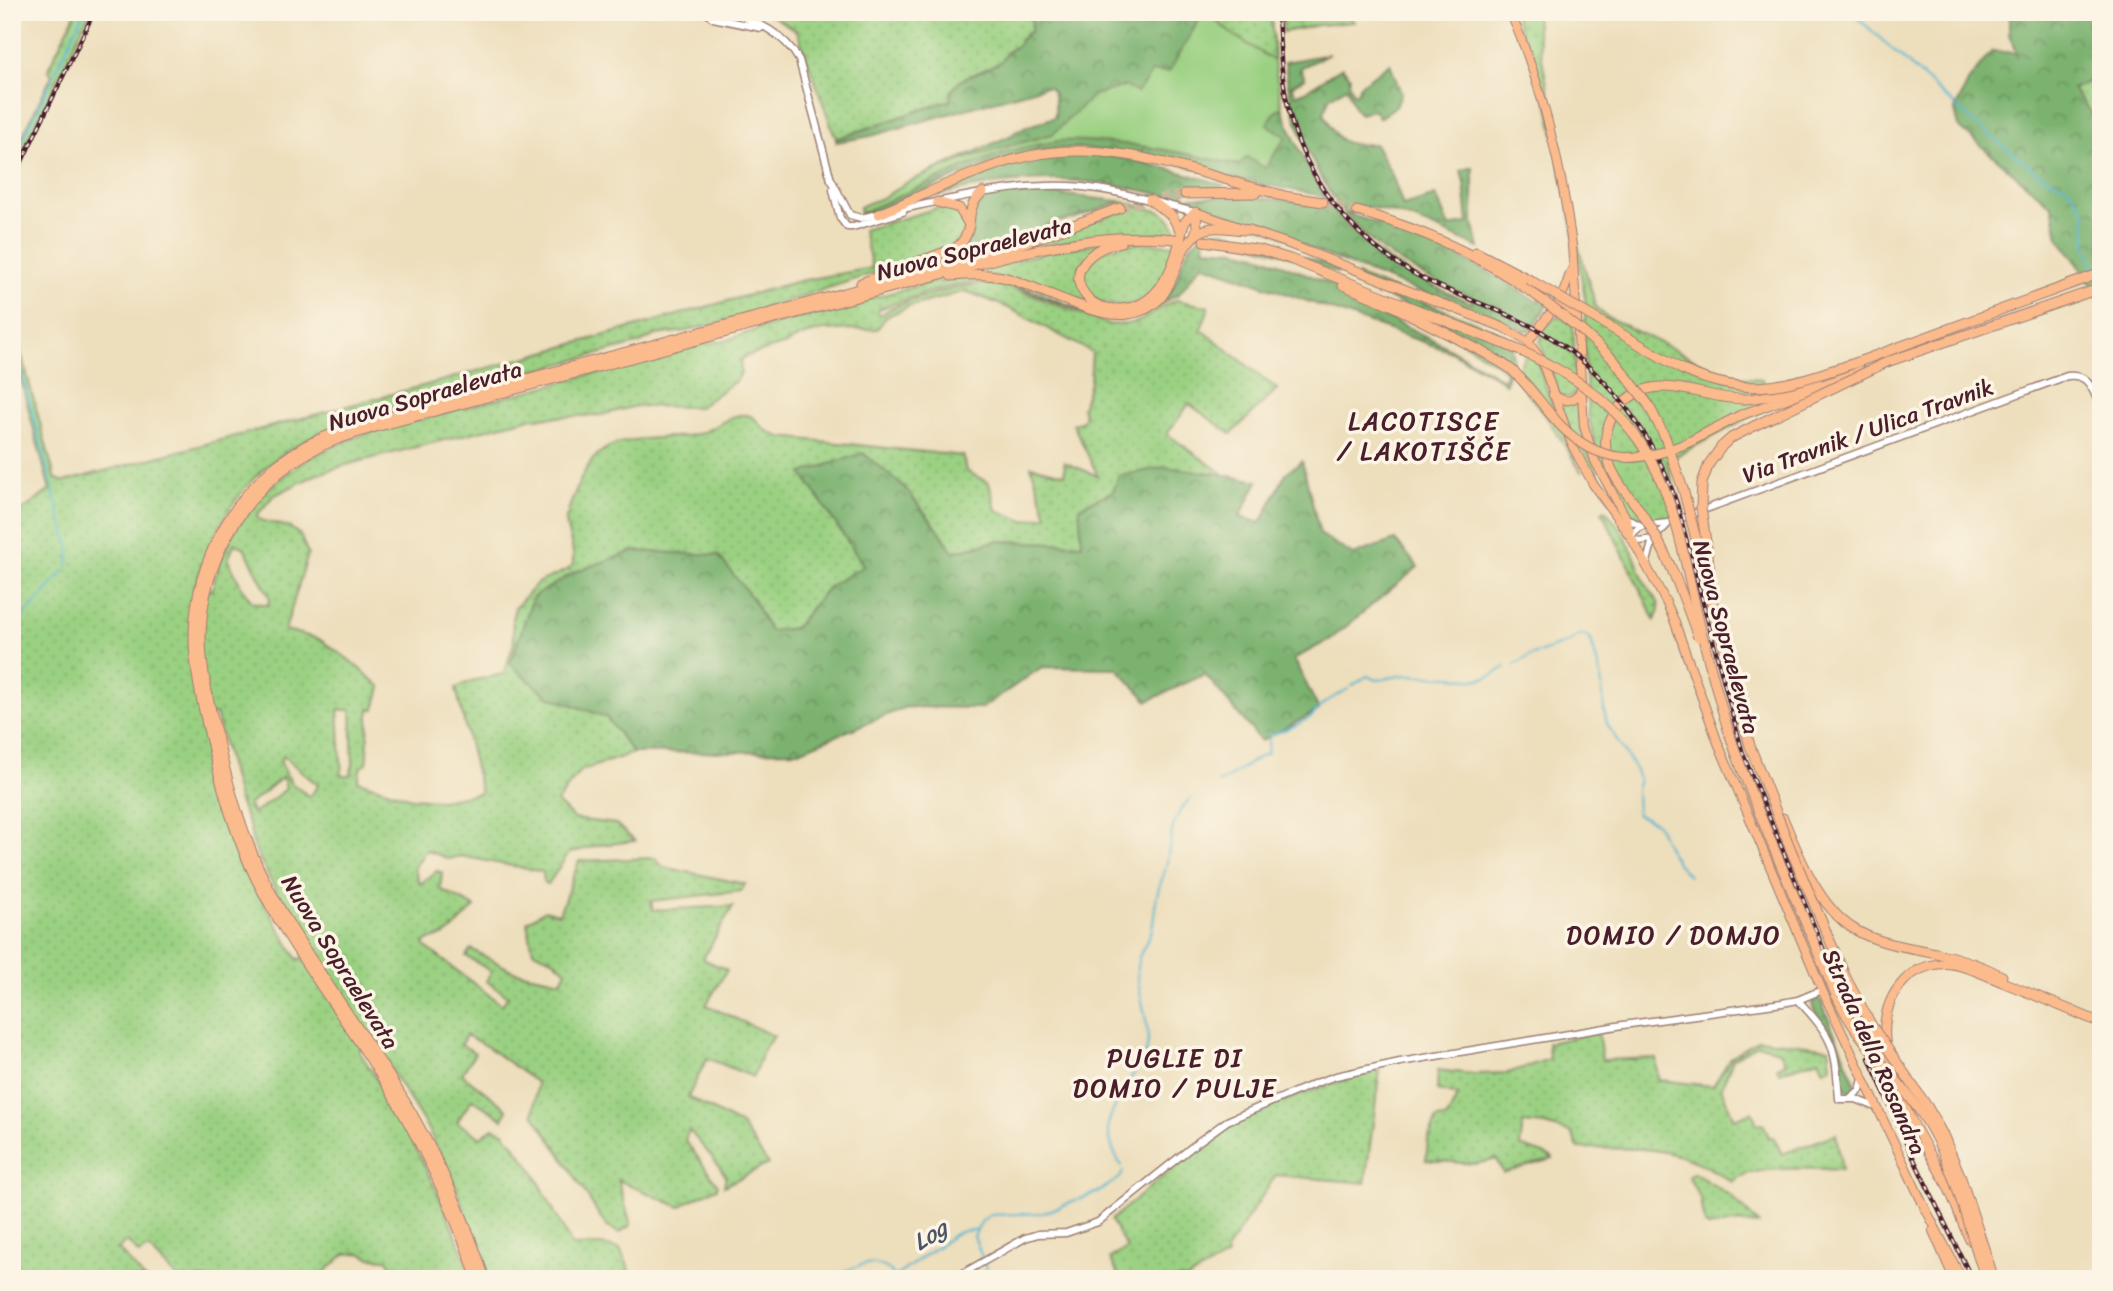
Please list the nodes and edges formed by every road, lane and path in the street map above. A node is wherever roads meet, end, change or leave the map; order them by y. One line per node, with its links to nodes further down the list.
1 (706, 12): 4 (street)
2 (729, 12): 4 (street)
3 (1510, 12): 25 (main road)
4 (773, 32): 5 (street)
5 (831, 178): 12 (street); 16 (street)
6 (983, 192): 9 (street); 10 (street); 18 (highway)
7 (1185, 194): 8 (highway)
8 (1282, 195): 11 (highway); 16 (highway)
9 (1150, 201): 15 (street); 20 (highway)
10 (937, 202): 12 (street); 18 (highway)
11 (1323, 202)
12 (920, 205): 16 (street)
13 (1120, 208): 30 (highway, Nuova Sopraelevata)
14 (1357, 211): 17 (highway, Nuova Sopraelevata)
15 (1196, 212): 19 (main road); 20 (highway); 21 (highway)
16 (879, 214)
17 (1381, 218): 34 (highway, bridge); 45 (highway, Nuova Sopraelevata, bridge)
18 (969, 226): 30 (highway)
19 (1250, 230): 21 (highway); 32 (main road)
20 (1178, 235): 22 (highway, Nuova Sopraelevata); 22 (highway)
21 (1195, 235): 27 (highway)
22 (1157, 237): 27 (highway, Nuova Sopraelevata)
23 (1204, 241): 24 (highway, Nuova Sopraelevata)
24 (1261, 250): 33 (highway, bridge); 46 (highway, Nuova Sopraelevata, bridge)
25 (1573, 262): 29 (main road); 31 (main road)
26 (2101, 273): 34 (highway)
27 (922, 280): 44 (highway, Nuova Sopraelevata)
28 (2101, 288): 33 (highway)
29 (1553, 310): 31 (main road); 32 (main road)
30 (753, 318): 44 (highway, Nuova Sopraelevata)
31 (1577, 318): 35 (main road)
32 (1528, 342): 36 (main road)
33 (1889, 361): 45 (highway, bridge)
34 (1852, 364): 46 (highway, bridge)
35 (1581, 390): 36 (main road); 38 (main road)
36 (1553, 395): 41 (main road)
37 (2101, 408): 39 (street, Via Travnik / Ulica Travnik)
38 (1625, 516): 40 (street); 41 (main road)
39 (1668, 523): 40 (street, Via Travnik / Ulica Travnik); 42 (street, Via Travnik / Ulica Travnik)
40 (1642, 526): 41 (street)
41 (1632, 539): 42 (street); 43 (main road, Strada della Rosandra)
42 (1653, 540): 43 (street, Via Travnik / Ulica Travnik)
43 (1646, 566): 49 (main road, Strada della Rosandra)
44 (203, 590): 57 (highway, Nuova Sopraelevata)
45 (1712, 599): 47 (highway, Nuova Sopraelevata, bridge)
46 (1721, 705): 62 (highway, Nuova Sopraelevata, bridge)
47 (1750, 746): 48 (highway, bridge); 63 (highway, Nuova Sopraelevata, bridge)
48 (1991, 974): 52 (highway); 62 (highway, bridge)
49 (1822, 989): 50 (street); 51 (street); 53 (main road, Strada della Rosandra)
50 (1798, 1000): 51 (street); 59 (street)
51 (1806, 1009): 54 (street)
52 (2101, 1023)
53 (1863, 1079): 54 (street); 55 (main road, Strada della Rosandra)
54 (1850, 1098): 55 (street)
55 (1876, 1107): 56 (main road, Strada della Rosandra)
56 (1922, 1202): 60 (main road, Strada della Rosandra); 61 (main road, Strada della Rosandra)
57 (477, 1272): 58 (highway, Nuova Sopraelevata)
58 (485, 1279)
59 (953, 1279)
60 (1954, 1279)
61 (1962, 1279)
62 (1986, 1279)
63 (1994, 1279)

